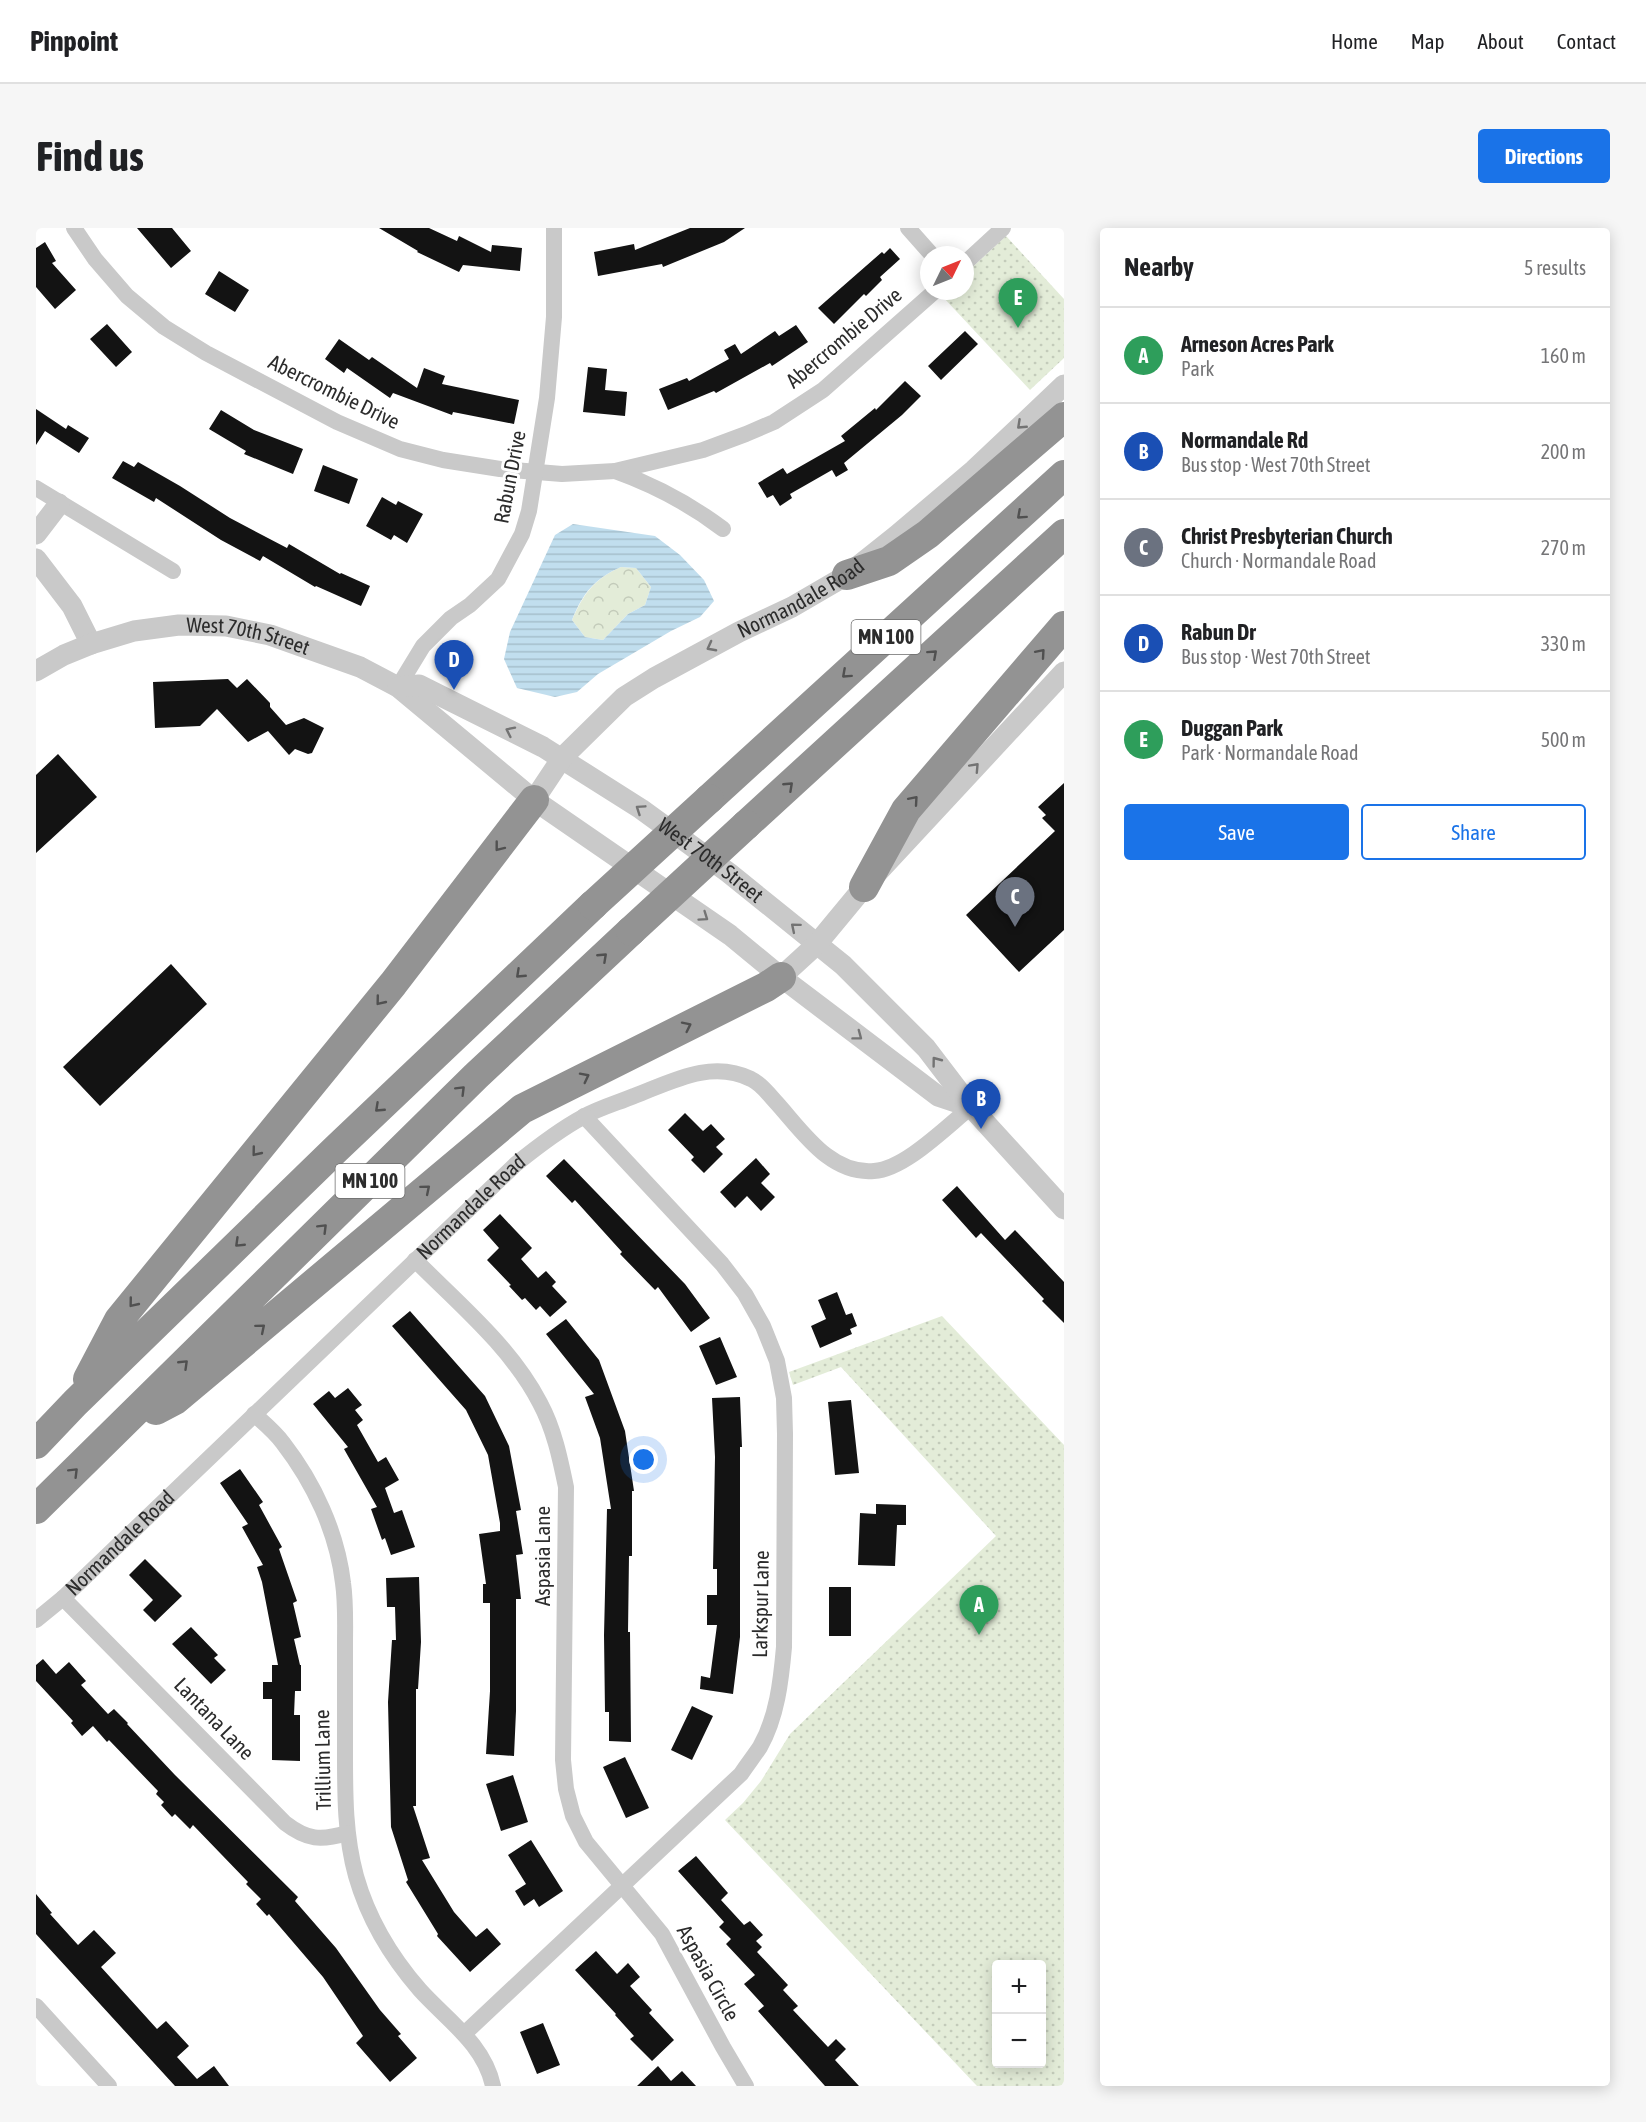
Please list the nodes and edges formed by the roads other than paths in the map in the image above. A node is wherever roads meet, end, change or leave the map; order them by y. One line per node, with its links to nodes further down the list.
1 (74, 228): 11 (street, Abercrombie Drive)
2 (554, 228): 11 (street, Rabun Drive)
3 (908, 228): 5 (street)
4 (992, 232): 6 (street)
5 (924, 246)
6 (974, 253)
7 (925, 300): 10 (street, Abercrombie Drive)
8 (1064, 385): 20 (street, Normandale Road, one-way to 20)
9 (1064, 417): 20 (highway)
10 (615, 471): 11 (street, Abercrombie Drive); 15 (street)
11 (535, 472): 25 (street, Rabun Drive)
12 (1064, 475): 35 (highway, MN 100, one-way to 35, bridge)
13 (36, 488): 14 (street)
14 (59, 504): 16 (street); 19 (street)
15 (723, 529)
16 (36, 534)
17 (1064, 534): 37 (highway, MN 100, one-way to 17, bridge)
18 (36, 559): 22 (street)
19 (173, 571)
20 (847, 575): 26 (street, Normandale Road, one-way to 26)
21 (1064, 626): 28 (highway, one-way to 21)
22 (91, 644): 23 (street, West 70th Street); 25 (street, West 70th Street)
23 (36, 671)
24 (1064, 672): 28 (street, one-way to 24)
25 (398, 687): 26 (street, West 70th Street, one-way to 25); 27 (street, West 70th Street)
26 (562, 758): 27 (street, Normandale Road); 29 (street, West 70th Street, one-way to 26)
27 (534, 800): 30 (street, West 70th Street, one-way to 30); 35 (highway, one-way to 35)
28 (864, 887): 29 (street)
29 (816, 945): 30 (street); 31 (street, West 70th Street, one-way to 29)
30 (781, 977): 31 (street, West 70th Street, one-way to 31); 37 (highway, one-way to 30)
31 (971, 1107): 32 (street, Normandale Road); 33 (street, West 70th Street)
32 (584, 1116): 34 (street, Normandale Road); 43 (street, Larkspur Lane)
33 (1064, 1209)
34 (415, 1260): 36 (street, Normandale Road); 43 (street, Aspasia Lane)
35 (75, 1403): 38 (highway, MN 100)
36 (255, 1414): 40 (street, Normandale Road); 42 (street, Trillium Lane)
37 (111, 1434): 39 (highway, MN 100, one-way to 37)
38 (36, 1444)
39 (36, 1509)
40 (63, 1598): 41 (street, Normandale Road); 42 (street, Lantana Lane)
41 (36, 1620)
42 (347, 1833): 45 (street, Trillium Lane)
43 (623, 1886): 45 (street, Larkspur Lane); 48 (street, Aspasia Circle)
44 (36, 2006): 46 (street)
45 (464, 2034): 47 (street, Trillium Lane)
46 (110, 2086)
47 (493, 2086)
48 (746, 2086)

